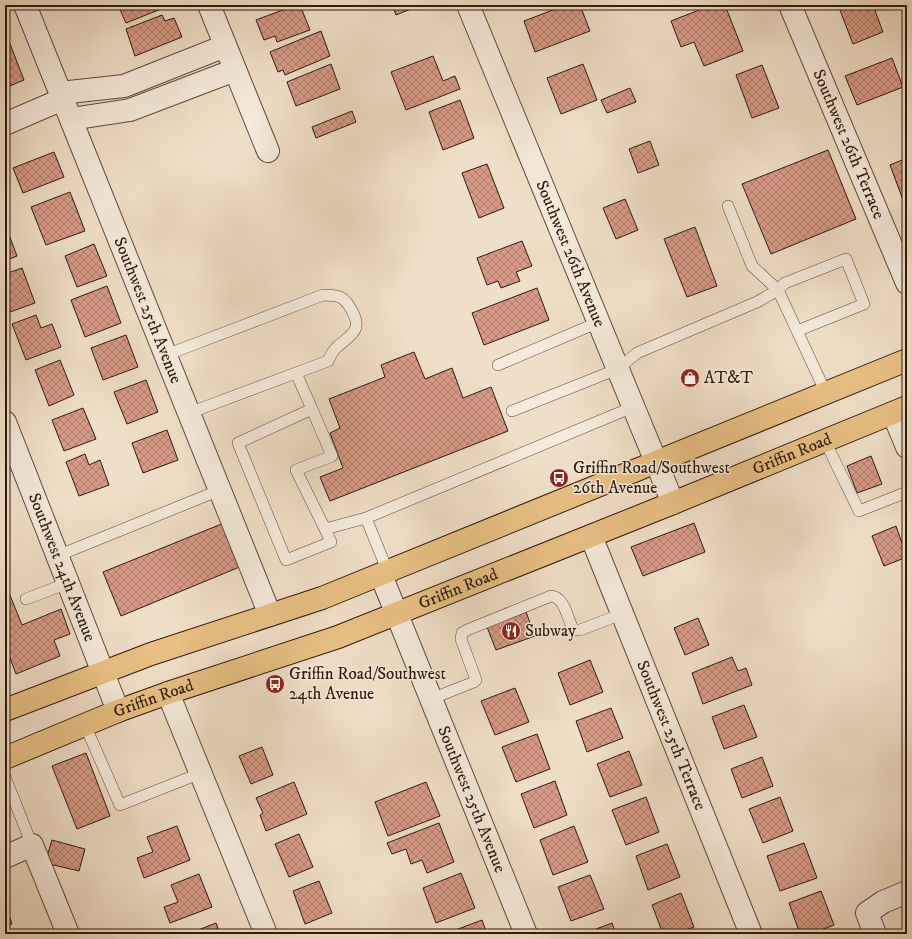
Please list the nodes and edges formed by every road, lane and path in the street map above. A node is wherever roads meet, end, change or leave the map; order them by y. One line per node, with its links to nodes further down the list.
1 (25, 5): 9 (street, Southwest 25th Avenue)
2 (208, 5): 5 (street)
3 (468, 5): 16 (street, Southwest 26th Avenue)
4 (790, 5): 14 (street, Southwest 26th Terrace)
5 (225, 46): 6 (street); 7 (street)
6 (167, 69): 8 (street); 9 (street)
7 (235, 70): 8 (street); 12 (street)
8 (176, 92): 10 (street)
9 (62, 96): 10 (street, Southwest 25th Avenue); 11 (street)
10 (71, 119): 18 (street, Southwest 25th Avenue)
11 (5, 124)
12 (268, 151)
13 (728, 206): 15 (lane)
14 (907, 283)
15 (778, 290): 17 (lane); 17 (lane); 21 (lane)
16 (599, 322): 20 (lane); 21 (street, Southwest 26th Avenue)
17 (797, 331): 23 (lane)
18 (166, 355): 22 (lane); 28 (street, Southwest 25th Avenue)
19 (907, 360): 23 (main road)
20 (498, 366)
21 (618, 369): 24 (street, Southwest 26th Avenue); 27 (lane)
22 (296, 373): 25 (lane); 28 (lane)
23 (826, 393): 32 (main road)
24 (633, 407): 32 (street, Southwest 26th Avenue); 36 (lane)
25 (312, 409): 37 (lane); 37 (lane)
26 (900, 410): 30 (main road, Griffin Road); 31 (street)
27 (512, 411)
28 (189, 413): 33 (street, Southwest 25th Avenue)
29 (5, 422): 39 (street, Southwest 24th Avenue)
30 (825, 441): 34 (lane); 35 (main road, Griffin Road)
31 (907, 447)
32 (657, 463): 35 (street, Southwest 26th Avenue); 40 (main road)
33 (220, 490): 39 (lane); 45 (street, Southwest 25th Avenue)
34 (907, 492)
35 (673, 503): 38 (main road, Griffin Road)
36 (366, 518): 37 (lane); 40 (lane)
37 (325, 529)
38 (591, 536): 43 (main road, Griffin Road); 44 (street, Southwest 25th Terrace)
39 (58, 556): 41 (street, Southwest 24th Avenue)
40 (384, 574): 43 (street, Southwest 25th Avenue); 45 (main road)
41 (68, 583): 42 (lane); 46 (street, Southwest 24th Avenue)
42 (26, 599)
43 (397, 614): 47 (main road, Griffin Road); 48 (street, Southwest 25th Avenue)
44 (622, 614): 48 (lane); 61 (street, Southwest 25th Terrace)
45 (270, 615): 46 (main road)
46 (103, 672): 49 (main road); 50 (street, Southwest 24th Avenue)
47 (168, 693): 50 (main road, Griffin Road); 53 (street)
48 (431, 699): 60 (street, Southwest 25th Avenue)
49 (5, 710)
50 (118, 711): 51 (main road, Griffin Road)
51 (85, 725): 52 (main road, Griffin Road); 53 (lane)
52 (5, 758)
53 (201, 773): 59 (street)
54 (5, 777): 55 (lane)
55 (32, 845): 56 (street); 58 (street)
56 (5, 857)
57 (907, 892): 62 (street)
58 (68, 934)
59 (266, 934)
60 (526, 934)
61 (752, 934)
62 (875, 934)

